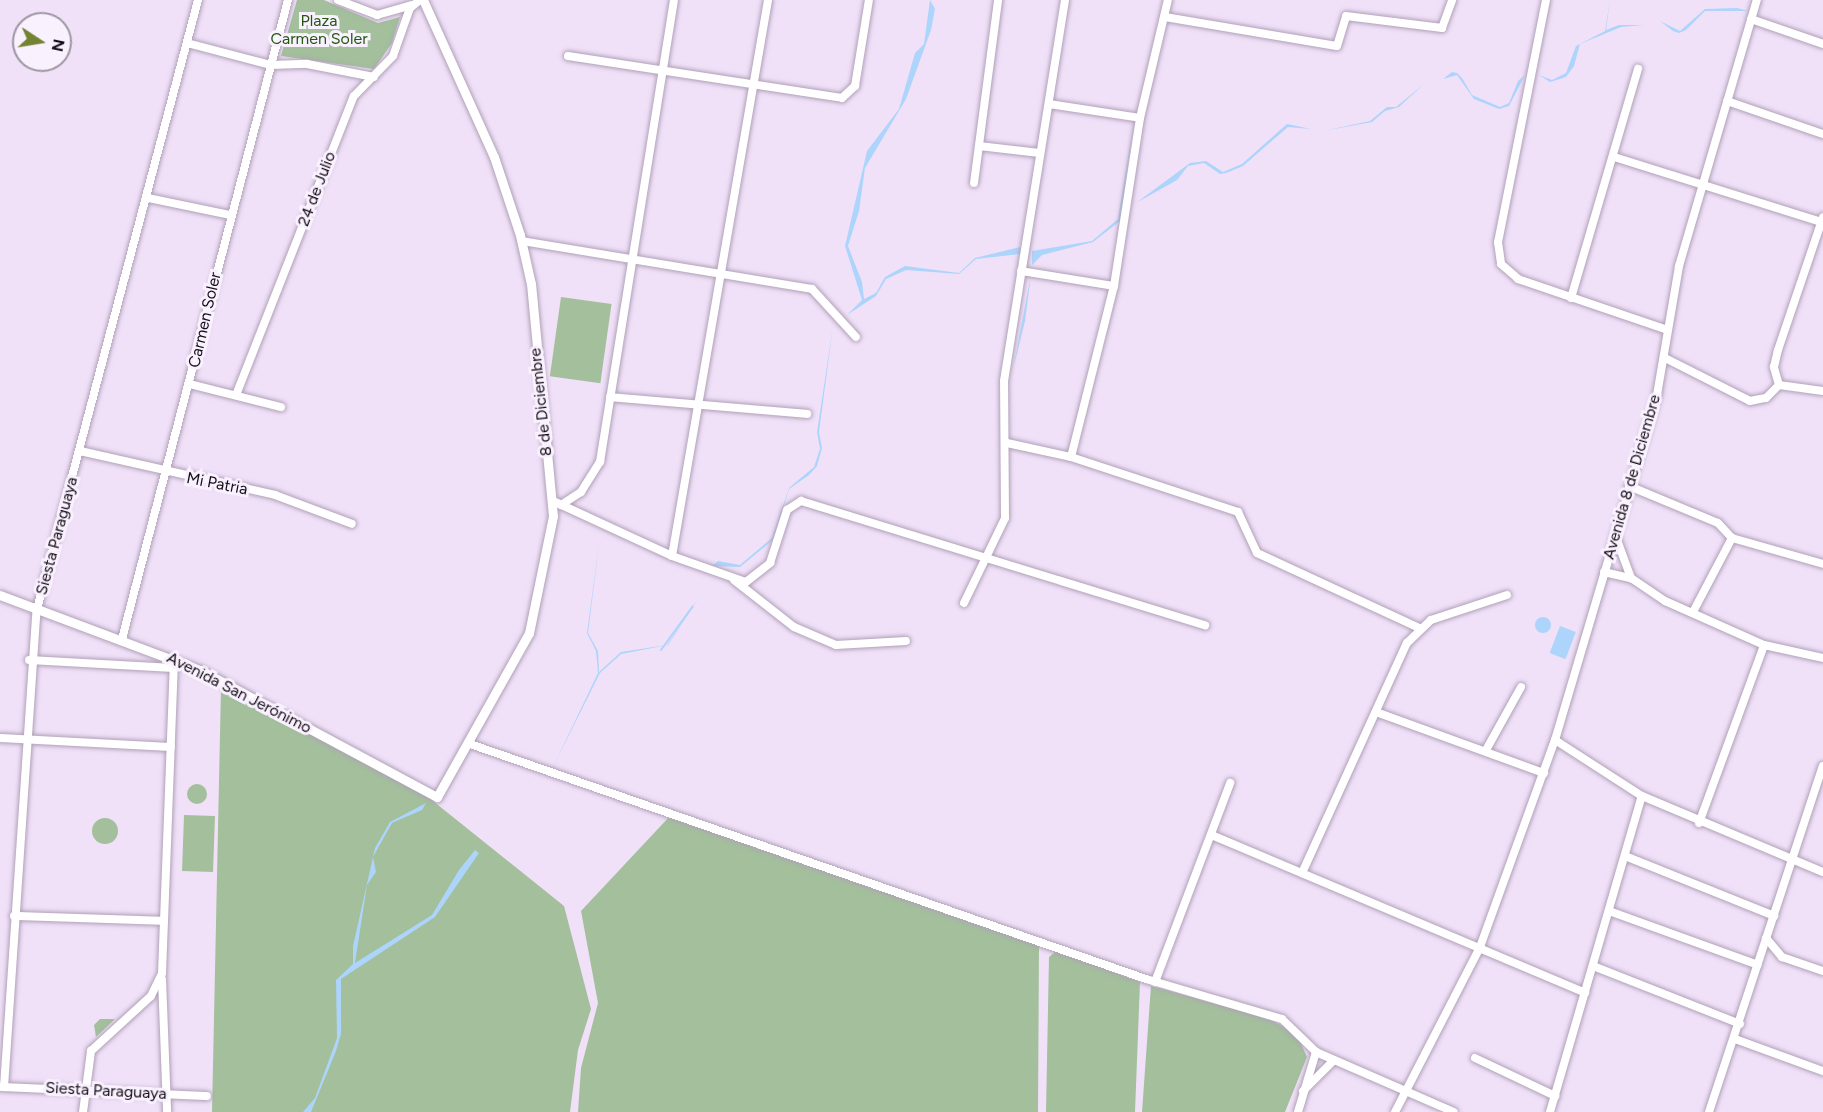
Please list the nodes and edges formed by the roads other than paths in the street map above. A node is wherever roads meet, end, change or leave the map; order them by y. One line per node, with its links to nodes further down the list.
1 (198, 0): 17 (street, Siesta Paraguaya)
2 (288, 0): 20 (street, Carmen Soler)
3 (338, 0): 14 (street)
4 (422, 0): 14 (street); 37 (street, 8 de Diciembre)
5 (674, 0): 22 (street)
6 (768, 0): 24 (street)
7 (868, 0): 24 (street)
8 (998, 0): 29 (street)
9 (1065, 0): 26 (street)
10 (1168, 0): 15 (street)
11 (1452, 0): 15 (street)
12 (1546, 0): 42 (street)
13 (1756, 0): 16 (street, Avenida 8 de Diciembre)
14 (413, 5): 23 (street, 24 de Julio)
15 (1165, 17): 27 (street)
16 (1751, 19): 18 (street); 25 (street, Avenida 8 de Diciembre)
17 (187, 43): 20 (street); 34 (street, Siesta Paraguaya)
18 (1823, 44)
19 (568, 56): 22 (street)
20 (268, 64): 23 (street); 35 (street, Carmen Soler)
21 (1638, 69): 31 (street)
22 (660, 71): 24 (street); 38 (street)
23 (374, 77): 49 (street, 24 de Julio)
24 (754, 89): 40 (street)
25 (1727, 101): 28 (street); 33 (street, Avenida 8 de Diciembre)
26 (1049, 104): 27 (street); 30 (street)
27 (1140, 118): 41 (street)
28 (1823, 134)
29 (979, 146): 30 (street); 32 (street)
30 (1040, 153): 39 (street)
31 (1614, 157): 33 (street); 42 (street)
32 (974, 183)
33 (1700, 184): 36 (street); 43 (street, Avenida 8 de Diciembre)
34 (148, 198): 35 (street); 55 (street, Siesta Paraguaya)
35 (230, 215): 46 (street, Carmen Soler)
36 (1822, 219): 47 (street)
37 (522, 241): 38 (street); 59 (street, 8 de Diciembre)
38 (629, 256): 40 (street); 50 (street)
39 (1021, 271): 41 (street); 54 (street)
40 (724, 272): 44 (street); 51 (street)
41 (1114, 286): 56 (street)
42 (1571, 298): 43 (street)
43 (1668, 330): 45 (street, Avenida 8 de Diciembre)
44 (856, 337)
45 (1665, 358): 47 (street); 58 (street, Avenida 8 de Diciembre)
46 (190, 384): 49 (street); 57 (street, Carmen Soler)
47 (1779, 385): 48 (street)
48 (1823, 391)
49 (236, 395): 52 (street)
50 (610, 396): 51 (street); 59 (street)
51 (702, 405): 53 (street); 63 (street)
52 (281, 407)
53 (807, 414)
54 (1007, 444): 56 (street); 64 (street)
55 (80, 451): 57 (street, Mi Patria); 72 (street, Siesta Paraguaya)
56 (1071, 457): 75 (street)
57 (166, 474): 60 (street, Mi Patria); 76 (street, Carmen Soler)
58 (1629, 486): 61 (street, Avenida 8 de Diciembre); 62 (street)
59 (557, 503): 63 (street); 87 (street, 8 de Diciembre)
60 (352, 524)
61 (1616, 536): 66 (street, Avenida 8 de Diciembre); 67 (street)
62 (1732, 538): 65 (street); 73 (street)
63 (672, 556): 68 (street)
64 (984, 557): 68 (street); 71 (street); 74 (street)
65 (1823, 564)
66 (1604, 572): 67 (street); 86 (street, Avenida 8 de Diciembre)
67 (1631, 578): 73 (street)
68 (734, 580): 77 (street)
69 (0, 595): 72 (street, Avenida San Jerónimo)
70 (1507, 595): 75 (street)
71 (964, 603)
72 (37, 609): 76 (street, Avenida San Jerónimo); 80 (street, Siesta Paraguaya)
73 (1693, 612): 78 (street)
74 (1204, 625)
75 (1419, 628): 83 (street)
76 (122, 639): 81 (street, Avenida San Jerónimo)
77 (906, 641)
78 (1764, 645): 79 (street); 95 (street)
79 (1823, 658)
80 (29, 660): 81 (street); 85 (street, Siesta Paraguaya)
81 (174, 663): 88 (street); 93 (street, Avenida San Jerónimo)
82 (1521, 687): 89 (street)
83 (1376, 712): 89 (street); 100 (street)
84 (0, 738): 85 (street)
85 (25, 739): 88 (street); 102 (street, Siesta Paraguaya)
86 (1555, 740): 91 (street, Avenida 8 de Diciembre); 94 (street)
87 (470, 744): 93 (street, 8 de Diciembre); 111 (street)
88 (171, 747): 104 (street)
89 (1486, 750): 91 (street)
90 (1822, 772): 98 (street)
91 (1544, 773): 106 (street, Avenida 8 de Diciembre)
92 (1230, 783): 96 (street)
93 (437, 796)
94 (1642, 796): 95 (street); 97 (street)
95 (1700, 823): 98 (street)
96 (1214, 836): 100 (street); 111 (street)
97 (1625, 856): 101 (street); 103 (street)
98 (1791, 861): 99 (street); 103 (street)
99 (1823, 872)
100 (1302, 873): 106 (street)
101 (1609, 911): 107 (street); 108 (street)
102 (14, 916): 104 (street); 119 (street, Siesta Paraguaya)
103 (1774, 916): 105 (street)
104 (164, 921): 110 (street)
105 (1766, 938): 107 (street); 109 (street)
106 (1480, 947): 112 (street); 122 (street, Avenida 8 de Diciembre)
107 (1758, 965): 113 (street)
108 (1593, 966): 112 (street); 113 (street)
109 (1823, 971)
110 (162, 973): 120 (street); 123 (street)
111 (1155, 982): 115 (street)
112 (1585, 993): 125 (street)
113 (1740, 1024): 114 (street)
114 (1735, 1039): 118 (street); 132 (street)
115 (1316, 1052): 117 (street); 121 (street)
116 (1475, 1058): 125 (street)
117 (1333, 1061): 121 (street); 122 (street)
118 (1823, 1071)
119 (2, 1087): 120 (street, Siesta Paraguaya)
120 (84, 1090): 123 (street, Siesta Paraguaya); 126 (street)
121 (1303, 1091): 128 (street)
122 (1407, 1092): 129 (street, Avenida 8 de Diciembre); 130 (street)
123 (167, 1094): 124 (street, Siesta Paraguaya); 127 (street)
124 (207, 1096)
125 (1555, 1096): 131 (street)
126 (83, 1112)
127 (167, 1112)
128 (1298, 1112)
129 (1395, 1112)
130 (1454, 1112)
131 (1550, 1112)
132 (1709, 1112)

